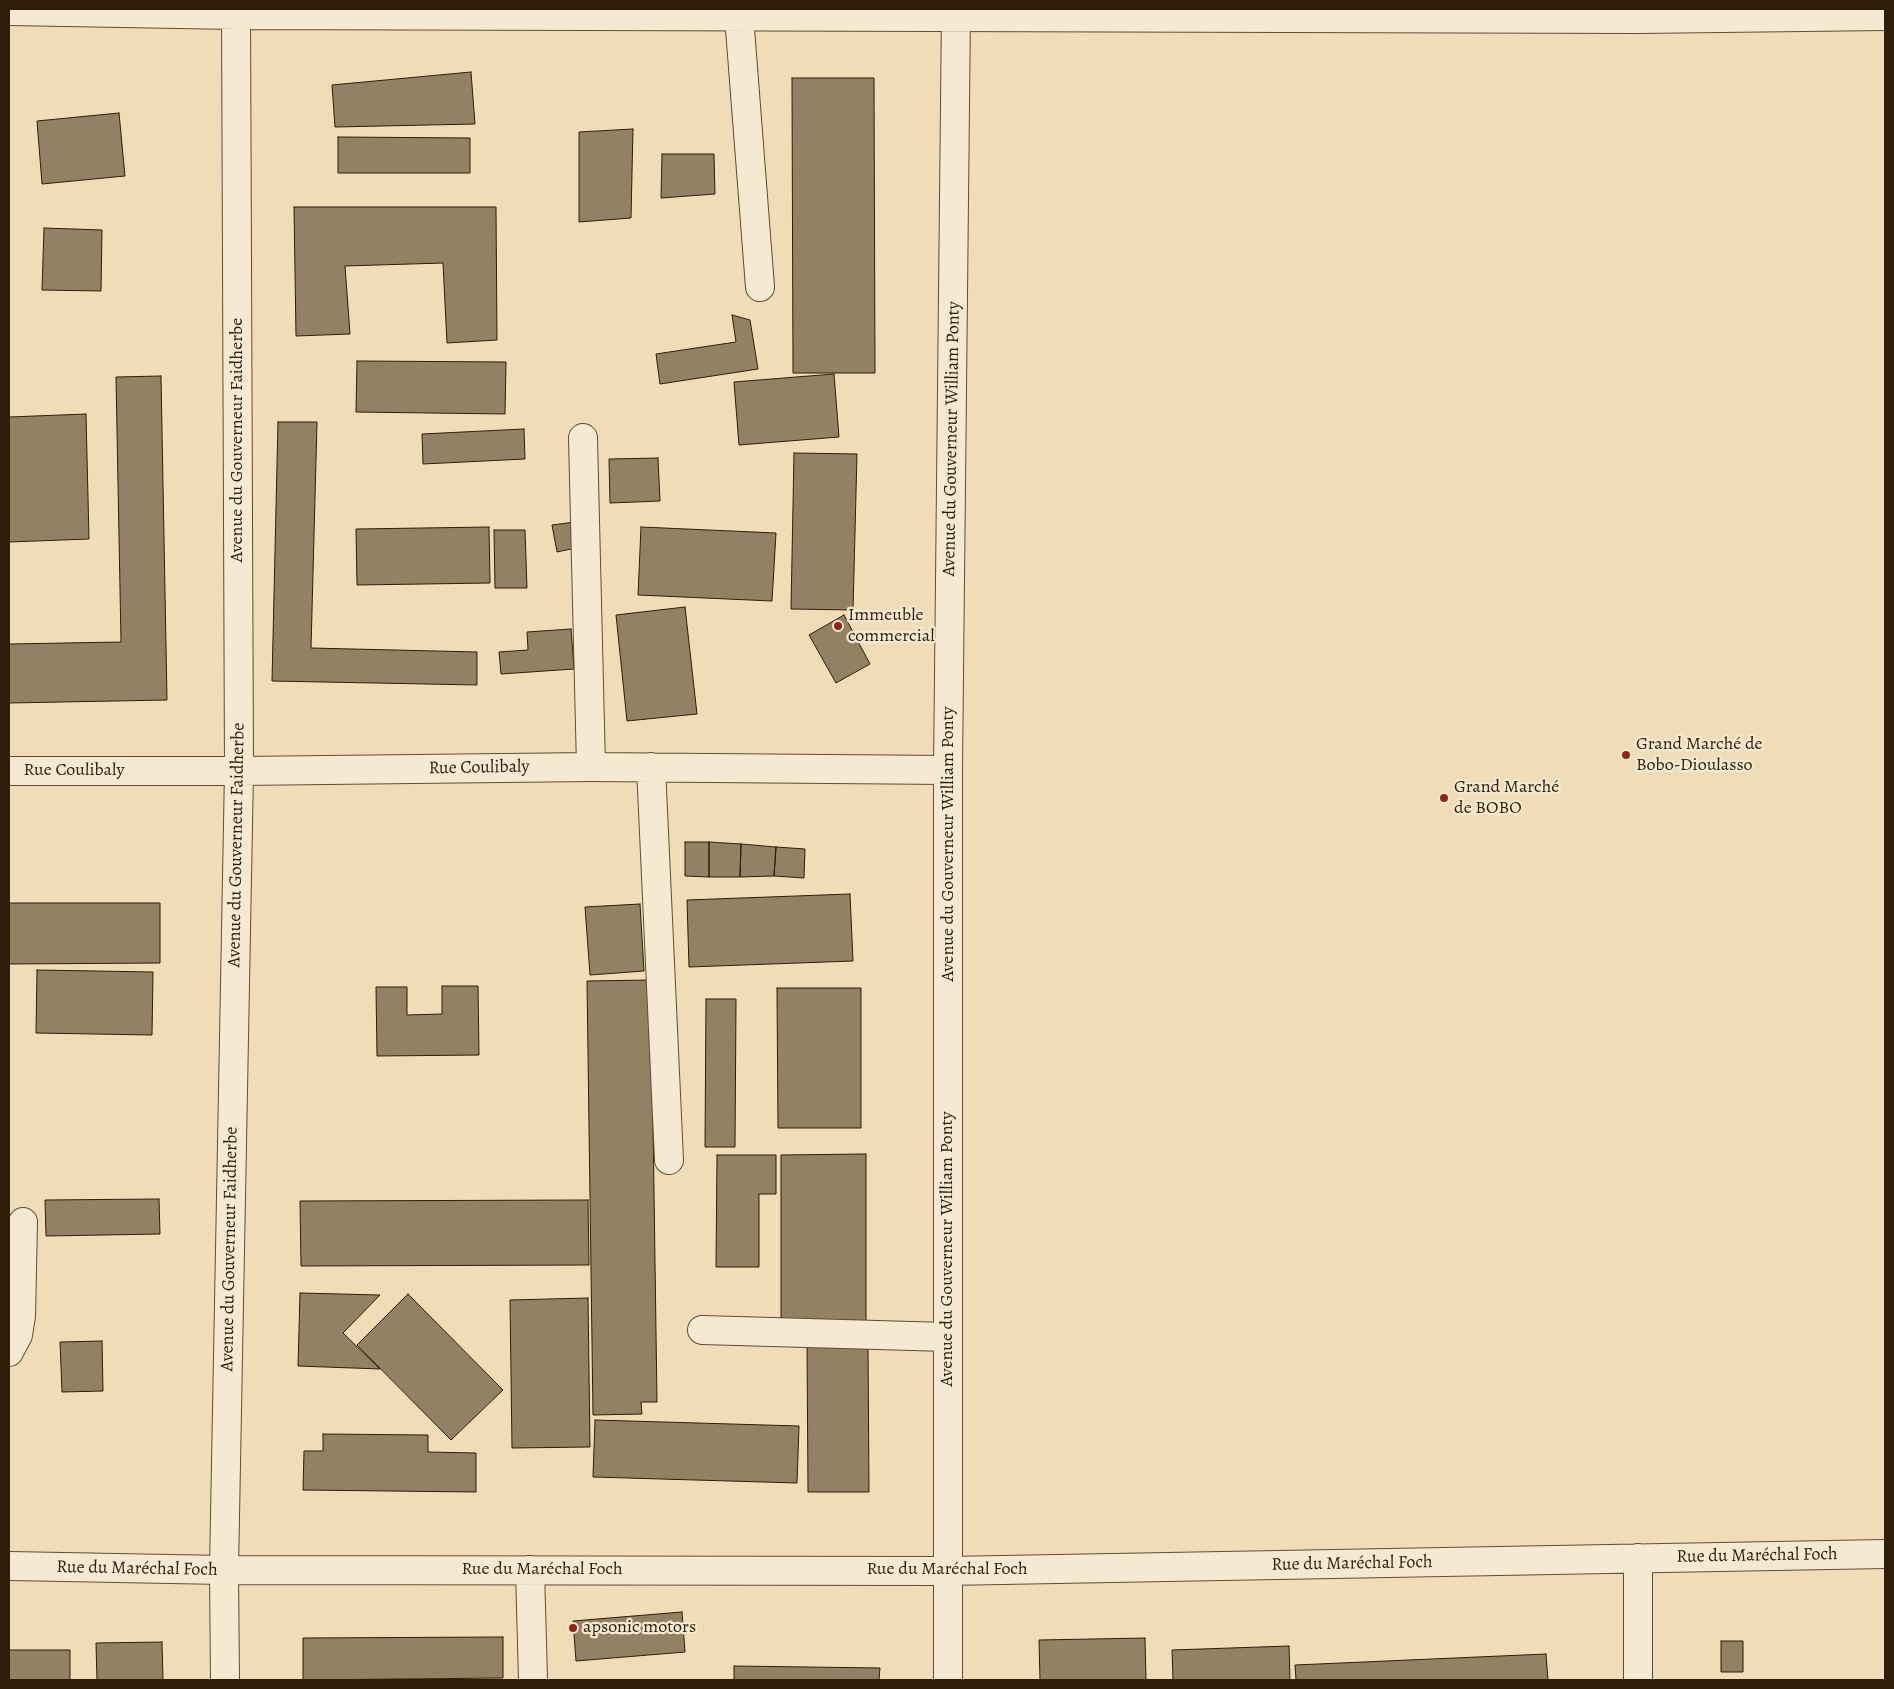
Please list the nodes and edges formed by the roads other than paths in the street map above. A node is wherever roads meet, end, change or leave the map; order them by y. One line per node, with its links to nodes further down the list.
1 (9, 11): 2 (street)
2 (236, 12): 6 (street); 13 (street, Avenue du Gouverneur Faidherbe)
3 (956, 13): 4 (street); 6 (street); 11 (street, Avenue du Gouverneur William Ponty)
4 (1639, 14): 5 (street)
5 (1883, 14)
6 (739, 16): 7 (street)
7 (760, 287)
8 (583, 438): 9 (street)
9 (591, 767): 10 (street, Rue Coulibaly); 13 (street, Rue Coulibaly)
10 (651, 767): 11 (street, Rue Coulibaly); 14 (street)
11 (948, 770): 17 (street, Avenue du Gouverneur William Ponty)
12 (9, 771): 13 (street, Rue Coulibaly)
13 (239, 771): 22 (street, Avenue du Gouverneur Faidherbe)
14 (670, 1160)
15 (23, 1222): 18 (street)
16 (702, 1330): 17 (street)
17 (948, 1337): 24 (street, Avenue du Gouverneur William Ponty)
18 (9, 1352)
19 (1885, 1554): 20 (street, Rue du Maréchal Foch)
20 (1638, 1558): 24 (street, Rue du Maréchal Foch); 28 (street)
21 (9, 1566): 22 (street, Rue du Maréchal Foch)
22 (224, 1570): 23 (street, Rue du Maréchal Foch); 25 (street, Avenue du Gouverneur Faidherbe)
23 (530, 1570): 24 (street, Rue du Maréchal Foch); 26 (street)
24 (947, 1571): 27 (street, Avenue du Gouverneur William Ponty)
25 (225, 1680)
26 (533, 1680)
27 (948, 1680)
28 (1638, 1680)

